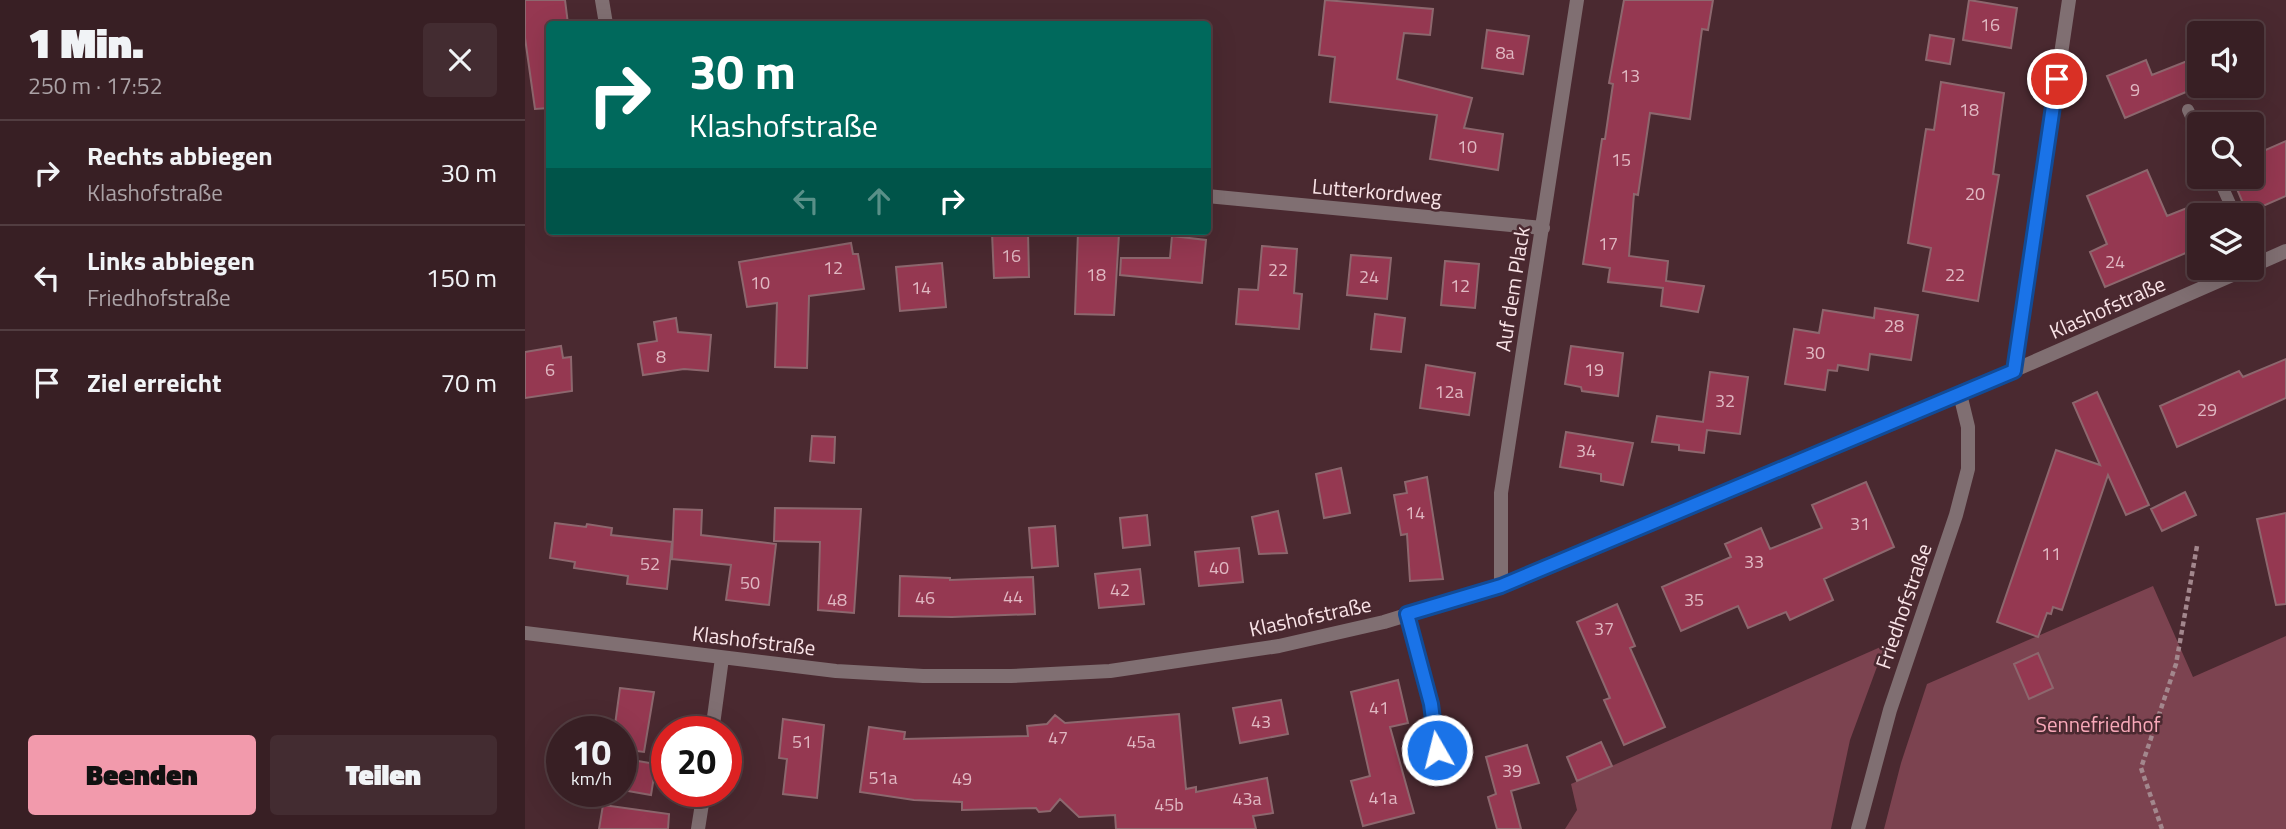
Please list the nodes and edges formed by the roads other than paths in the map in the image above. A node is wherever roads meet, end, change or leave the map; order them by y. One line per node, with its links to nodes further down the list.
1 (602, 0): 4 (street)
2 (1577, 0): 6 (street, Auf dem Plack)
3 (2069, 0): 10 (street)
4 (606, 21)
5 (1211, 196): 6 (street, Lutterkordweg)
6 (1543, 228): 12 (street, Auf dem Plack)
7 (2286, 251): 8 (street, Klashofstraße)
8 (2264, 260)
9 (2218, 280): 10 (street, Klashofstraße)
10 (2014, 371): 11 (street, Klashofstraße)
11 (1960, 394): 12 (street, Klashofstraße); 20 (street, Friedhofstraße)
12 (1501, 586): 13 (street, Klashofstraße)
13 (1407, 614): 15 (street, Klashofstraße); 17 (lane)
14 (525, 633): 15 (street, Klashofstraße)
15 (722, 658): 16 (street)
16 (714, 716)
17 (1441, 773)
18 (701, 807): 19 (street)
19 (698, 829)
20 (1858, 829)

